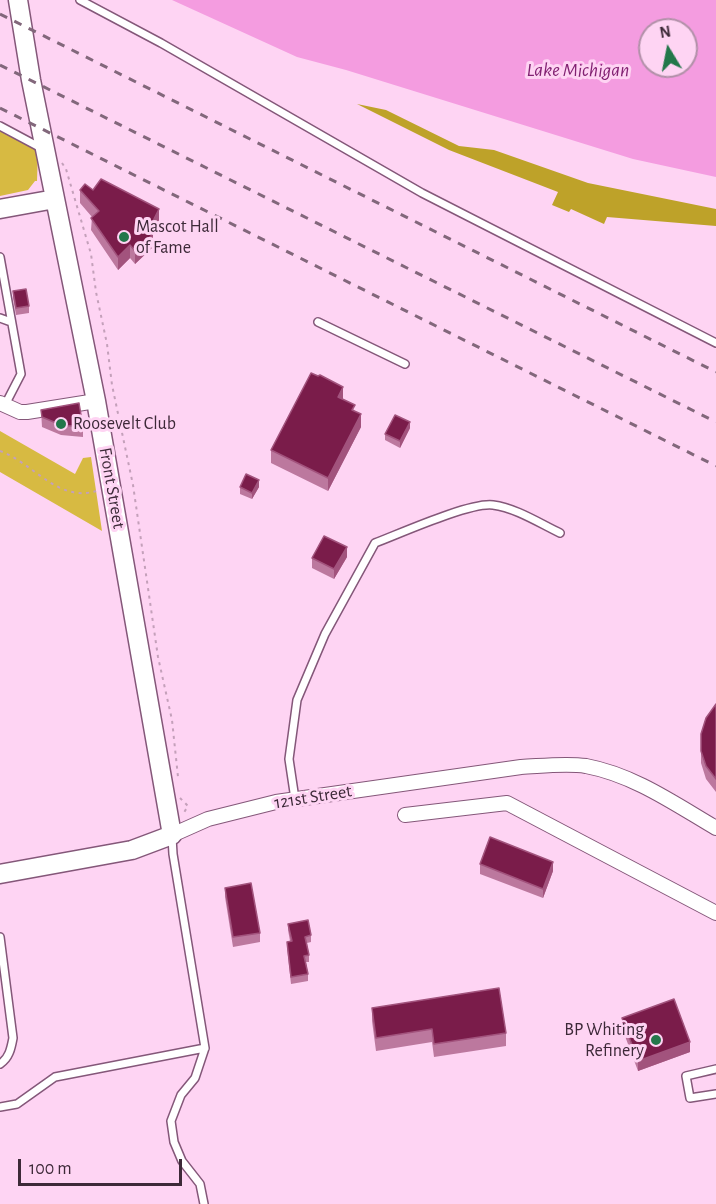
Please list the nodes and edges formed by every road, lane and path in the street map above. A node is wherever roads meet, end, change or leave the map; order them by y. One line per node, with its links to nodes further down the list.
1 (18, 0): 4 (street, Front Street)
2 (80, 0): 11 (lane)
3 (0, 126): 4 (lane)
4 (45, 150): 5 (street, Front Street)
5 (55, 199): 6 (street); 13 (street, Front Street)
6 (0, 209)
7 (0, 257): 9 (lane)
8 (0, 318): 9 (lane)
9 (11, 322): 14 (lane)
10 (318, 322): 12 (lane)
11 (716, 343)
12 (405, 364)
13 (96, 401): 14 (street); 21 (street, Front Street)
14 (2, 404)
15 (0, 451): 16 (path)
16 (98, 491)
17 (560, 533): 18 (lane)
18 (295, 799): 20 (street, 121st Street); 21 (street, 121st Street)
19 (405, 815): 23 (street)
20 (716, 828)
21 (172, 835): 22 (street, 121st Street); 25 (lane)
22 (0, 874)
23 (716, 913)
24 (0, 937): 26 (lane)
25 (205, 1048): 29 (lane); 30 (lane)
26 (0, 1064)
27 (716, 1069): 28 (lane)
28 (716, 1094)
29 (0, 1107)
30 (204, 1204)

